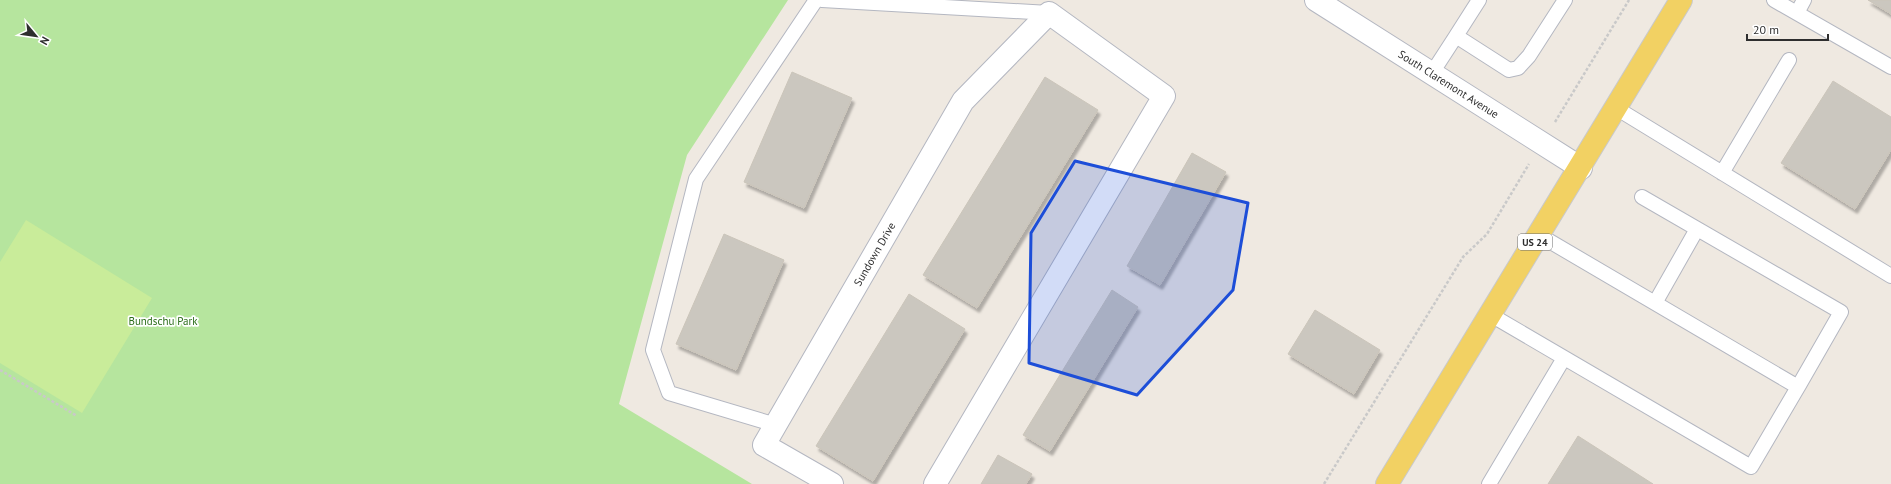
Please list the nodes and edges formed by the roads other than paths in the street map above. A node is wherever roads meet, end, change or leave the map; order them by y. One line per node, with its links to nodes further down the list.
1 (816, 0): 26 (lane)
2 (822, 0): 9 (lane)
3 (1316, 0): 14 (street, South Claremont Avenue)
4 (1479, 0): 11 (lane)
5 (1565, 0): 11 (lane)
6 (1681, 0): 15 (main road, US 24)
7 (1774, 0): 10 (lane)
8 (1804, 0): 10 (lane)
9 (1053, 6): 26 (street, Sundown Drive); 28 (street)
10 (1797, 13): 13 (lane)
11 (1456, 36): 14 (lane)
12 (1789, 60): 17 (lane)
13 (1891, 67)
14 (1432, 73): 16 (street, South Claremont Avenue)
15 (1616, 108): 16 (main road, US 24); 17 (lane)
16 (1581, 168): 20 (main road, US 24)
17 (1722, 173): 21 (lane)
18 (1642, 197): 19 (lane)
19 (1698, 229): 22 (lane); 25 (lane)
20 (1539, 235): 22 (lane); 23 (main road, US 24)
21 (1891, 276)
22 (1654, 303): 25 (lane)
23 (1491, 315): 24 (lane); 29 (main road, US 24)
24 (1564, 358): 25 (lane); 30 (lane)
25 (1798, 387)
26 (776, 425): 27 (street, Sundown Drive)
27 (832, 484)
28 (935, 484)
29 (1387, 484)
30 (1489, 484)

